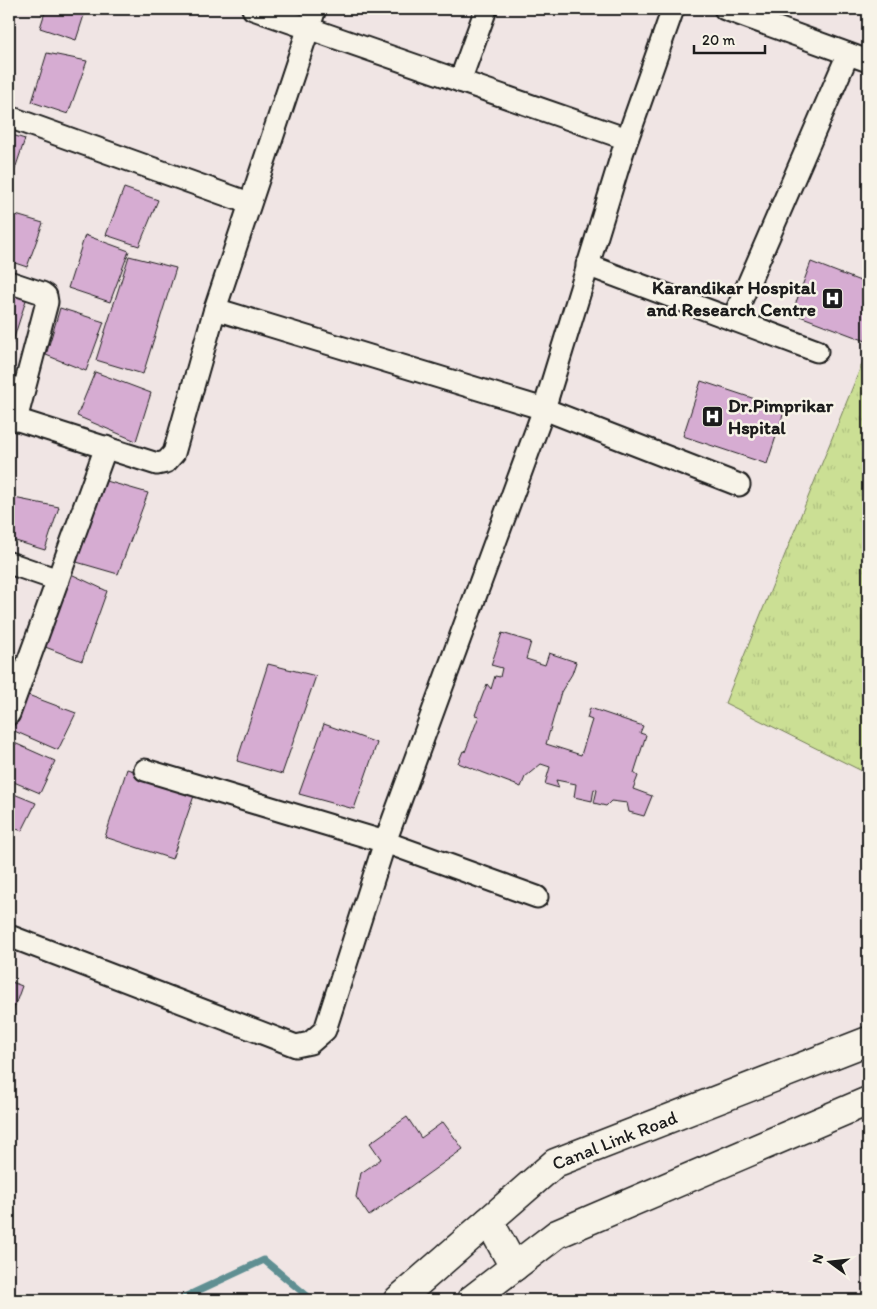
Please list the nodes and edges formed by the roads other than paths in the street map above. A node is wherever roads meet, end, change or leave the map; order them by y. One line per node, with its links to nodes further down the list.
1 (253, 9): 5 (street)
2 (486, 9): 8 (street)
3 (673, 9): 10 (street)
4 (725, 9): 6 (street)
5 (312, 18): 8 (street); 11 (street)
6 (848, 54): 7 (street); 15 (street)
7 (868, 62)
8 (460, 81): 10 (street)
9 (9, 117): 11 (street)
10 (627, 139): 12 (street)
11 (249, 203): 14 (street)
12 (587, 265): 15 (street); 17 (street)
13 (9, 282): 18 (street)
14 (215, 309): 17 (street); 19 (street)
15 (733, 319): 16 (street)
16 (816, 351)
17 (544, 409): 20 (street); 25 (street)
18 (12, 418): 19 (street)
19 (106, 447): 22 (street)
20 (739, 485)
21 (9, 563): 22 (street)
22 (58, 580): 23 (street)
23 (9, 714)
24 (145, 770): 25 (street)
25 (385, 842): 26 (street); 27 (street)
26 (537, 897)
27 (9, 936)
28 (868, 1041): 30 (main road, Canal Link Road)
29 (868, 1101): 31 (main road)
30 (489, 1221): 31 (main road); 32 (main road, Canal Link Road)
31 (514, 1267): 33 (main road)
32 (398, 1300)
33 (471, 1300)

